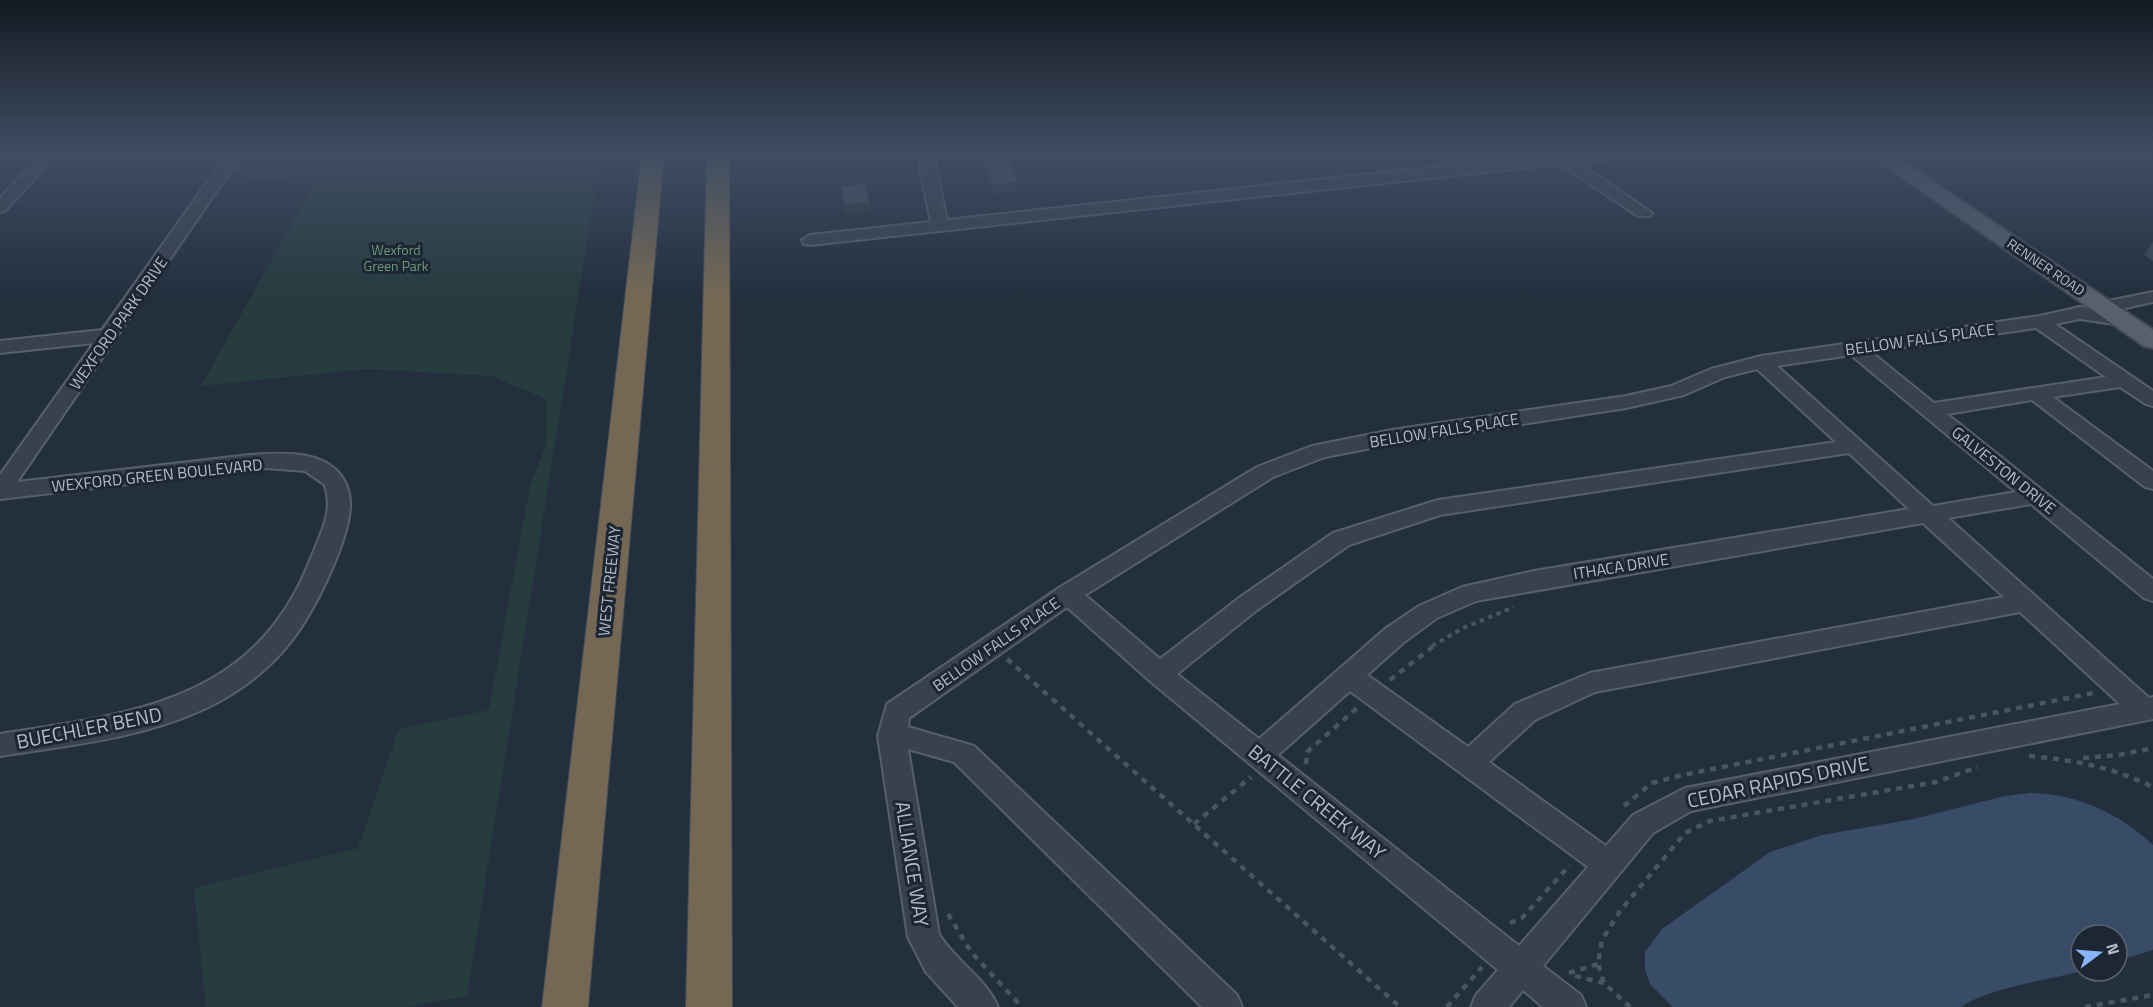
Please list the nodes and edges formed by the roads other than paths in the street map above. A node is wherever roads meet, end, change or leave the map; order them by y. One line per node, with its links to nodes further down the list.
1 (203, 201): 14 (street, WEXFORD PARK DRIVE)
2 (648, 201): 41 (highway, WEST FREEWAY)
3 (718, 201): 42 (highway)
4 (935, 201): 9 (street)
5 (1165, 201): 9 (street)
6 (1626, 201): 8 (street)
7 (1946, 201): 12 (main road, RENNER ROAD)
8 (1644, 213)
9 (940, 226): 10 (street)
10 (810, 240)
11 (2153, 297): 12 (street, BELLOW FALLS PLACE)
12 (2099, 309): 13 (street, BELLOW FALLS PLACE); 15 (main road, RENNER ROAD)
13 (2040, 322): 17 (street, BELLOW FALLS PLACE); 19 (street)
14 (111, 335): 16 (street); 25 (street, WEXFORD PARK DRIVE)
15 (2153, 341)
16 (0, 348)
17 (1854, 348): 18 (street, BELLOW FALLS PLACE); 22 (street, GALVESTON DRIVE)
18 (1761, 362): 23 (street); 29 (street, BELLOW FALLS PLACE)
19 (2124, 380): 20 (street); 21 (street)
20 (2036, 393): 22 (street); 24 (street)
21 (2153, 400)
22 (1930, 410): 26 (street, GALVESTON DRIVE)
23 (1852, 446): 27 (street); 31 (street)
24 (2153, 482)
25 (0, 491): 32 (street, WEXFORD GREEN BOULEVARD)
26 (2036, 496): 27 (street, ITHACA DRIVE); 28 (street, GALVESTON DRIVE)
27 (1930, 516): 30 (street); 33 (street, ITHACA DRIVE)
28 (2153, 592)
29 (1068, 594): 31 (street, BATTLE CREEK WAY); 35 (street, BELLOW FALLS PLACE)
30 (2025, 602): 34 (street); 38 (street)
31 (1159, 674): 37 (street, BATTLE CREEK WAY)
32 (243, 676): 36 (street, BUECHLER BEND)
33 (1350, 676): 37 (street, ITHACA DRIVE); 38 (street)
34 (2149, 709): 39 (street, CEDAR RAPIDS DRIVE)
35 (892, 736): 43 (street, ALLIANCE WAY); 44 (street)
36 (0, 745)
37 (1259, 763): 40 (street, BATTLE CREEK WAY)
38 (1470, 763): 39 (street)
39 (1597, 856): 40 (street, CEDAR RAPIDS DRIVE)
40 (1521, 968): 45 (street, CEDAR RAPIDS DRIVE); 46 (street, BATTLE CREEK WAY)
41 (565, 1007)
42 (710, 1007)
43 (981, 1007)
44 (1225, 1007)
45 (1488, 1007)
46 (1569, 1007)

